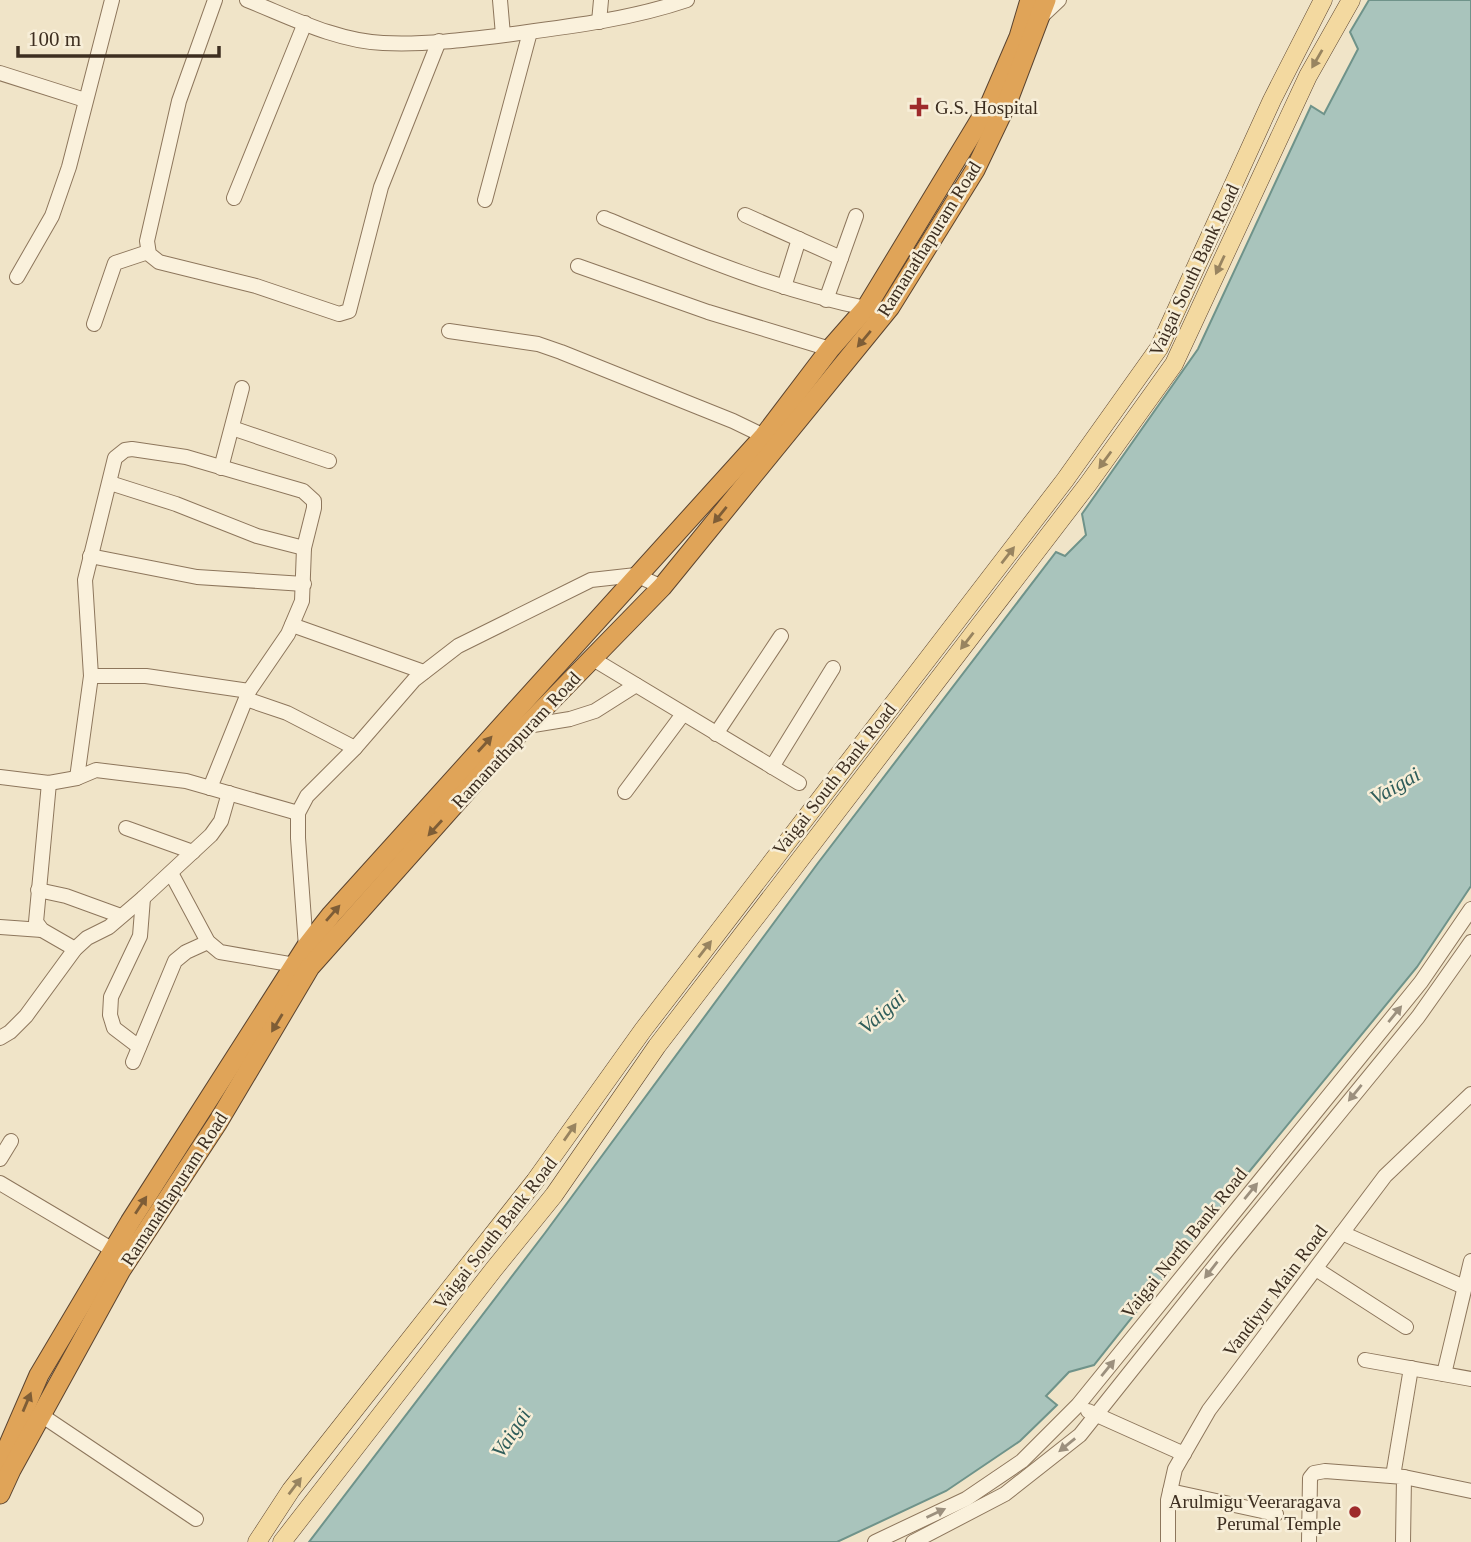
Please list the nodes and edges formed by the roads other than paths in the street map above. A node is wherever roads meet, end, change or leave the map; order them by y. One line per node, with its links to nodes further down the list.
1 (112, 0): 20 (street)
2 (215, 0): 27 (street)
3 (247, 0): 14 (street)
4 (500, 0): 16 (street)
5 (601, 0): 13 (street)
6 (687, 0): 13 (street)
7 (1030, 0): 17 (highway, Ramanathapuram Road)
8 (1046, 0): 12 (highway, Ramanathapuram Road)
9 (1059, 0): 12 (street)
10 (1323, 0): 111 (main road, Vaigai South Bank Road, one-way to 10)
11 (1351, 0): 112 (main road, Vaigai South Bank Road, one-way to 112)
12 (1038, 20): 17 (street); 47 (highway, Ramanathapuram Road, one-way to 47)
13 (599, 22): 15 (street)
14 (305, 23): 18 (street); 21 (street)
15 (530, 32): 16 (street); 22 (street)
16 (503, 35): 18 (street)
17 (1020, 37): 33 (highway, Ramanathapuram Road)
18 (439, 41): 27 (street)
19 (0, 73): 20 (street)
20 (85, 100): 30 (street)
21 (234, 198)
22 (485, 200)
23 (746, 215): 26 (street)
24 (856, 216): 28 (street)
25 (604, 218): 31 (street)
26 (799, 239): 28 (street); 31 (street)
27 (148, 252): 34 (street)
28 (841, 258): 32 (street)
29 (578, 265): 36 (street)
30 (17, 277)
31 (784, 287): 32 (street)
32 (826, 300): 33 (street)
33 (866, 308): 36 (highway, Ramanathapuram Road)
34 (94, 324)
35 (449, 331): 39 (street)
36 (830, 349): 39 (highway, Ramanathapuram Road)
37 (242, 388): 38 (street)
38 (232, 428): 40 (street); 41 (street)
39 (764, 436): 45 (highway, Ramanathapuram Road)
40 (329, 461)
41 (221, 468): 42 (street); 43 (street)
42 (110, 483): 43 (street); 44 (street)
43 (304, 548): 46 (street)
44 (90, 556): 46 (street); 53 (street)
45 (636, 575): 47 (street); 52 (street); 80 (highway, Ramanathapuram Road, one-way to 45)
46 (304, 584): 48 (street)
47 (662, 587): 50 (highway, Ramanathapuram Road)
48 (292, 625): 52 (street); 55 (street)
49 (781, 636): 58 (street)
50 (593, 659): 54 (street); 57 (highway, Ramanathapuram Road)
51 (833, 668): 60 (street)
52 (424, 673): 59 (street)
53 (91, 676): 55 (street); 62 (street)
54 (636, 685): 56 (street); 57 (street)
55 (248, 695): 59 (street); 65 (street)
56 (683, 714): 58 (street); 66 (street)
57 (527, 726): 101 (highway, Ramanathapuram Road, one-way to 101)
58 (716, 734): 60 (street)
59 (355, 748): 68 (street)
60 (772, 767): 64 (street)
61 (0, 777): 63 (street)
62 (76, 778): 63 (street); 65 (street)
63 (49, 783): 72 (street)
64 (799, 783)
65 (210, 788): 67 (street)
66 (625, 792)
67 (229, 793): 68 (street); 70 (street)
68 (298, 813): 80 (street)
69 (126, 828): 70 (street)
70 (193, 852): 71 (street)
71 (171, 873): 73 (street); 78 (street)
72 (38, 890): 75 (street); 77 (street)
73 (142, 898): 75 (street); 84 (street)
74 (1471, 909): 100 (street, Vaigai North Bank Road, one-way to 74)
75 (121, 916): 81 (street)
76 (0, 928): 77 (street)
77 (42, 930): 81 (street)
78 (208, 942): 82 (street); 84 (street)
79 (1471, 942): 102 (street, Vaigai North Bank Road, one-way to 102)
80 (306, 947): 82 (highway, Ramanathapuram Road)
81 (75, 949): 83 (street)
82 (295, 965): 91 (highway, Ramanathapuram Road, one-way to 82)
83 (0, 1038)
84 (139, 1047): 85 (street)
85 (133, 1062)
86 (1471, 1094): 90 (street, Vandiyur Main Road)
87 (11, 1141): 88 (street)
88 (0, 1159)
89 (0, 1183): 91 (street)
90 (1342, 1233): 93 (street, Vandiyur Main Road); 94 (street)
91 (113, 1250): 103 (highway, Ramanathapuram Road, one-way to 91)
92 (1471, 1261): 94 (street)
93 (1316, 1269): 95 (street); 104 (street, Vandiyur Main Road)
94 (1464, 1287): 98 (street)
95 (1406, 1327)
96 (1365, 1360): 97 (street)
97 (1411, 1368): 98 (street); 105 (street)
98 (1444, 1374): 99 (street)
99 (1471, 1379)
100 (1078, 1405): 102 (street); 113 (street, Vaigai North Bank Road, one-way to 100)
101 (41, 1415): 108 (highway, Ramanathapuram Road); 110 (street)
102 (1094, 1415): 104 (street); 114 (street, Vaigai North Bank Road, one-way to 114)
103 (2, 1452)
104 (1184, 1454): 106 (street, Vandiyur Main Road)
105 (1399, 1476): 107 (street); 116 (street); 117 (street)
106 (1170, 1491): 109 (street); 115 (street, Vandiyur Main Road)
107 (1471, 1491)
108 (0, 1494)
109 (1276, 1514)
110 (196, 1519)
111 (257, 1542)
112 (282, 1542)
113 (875, 1542)
114 (912, 1542)
115 (1168, 1542)
116 (1309, 1542)
117 (1403, 1542)

